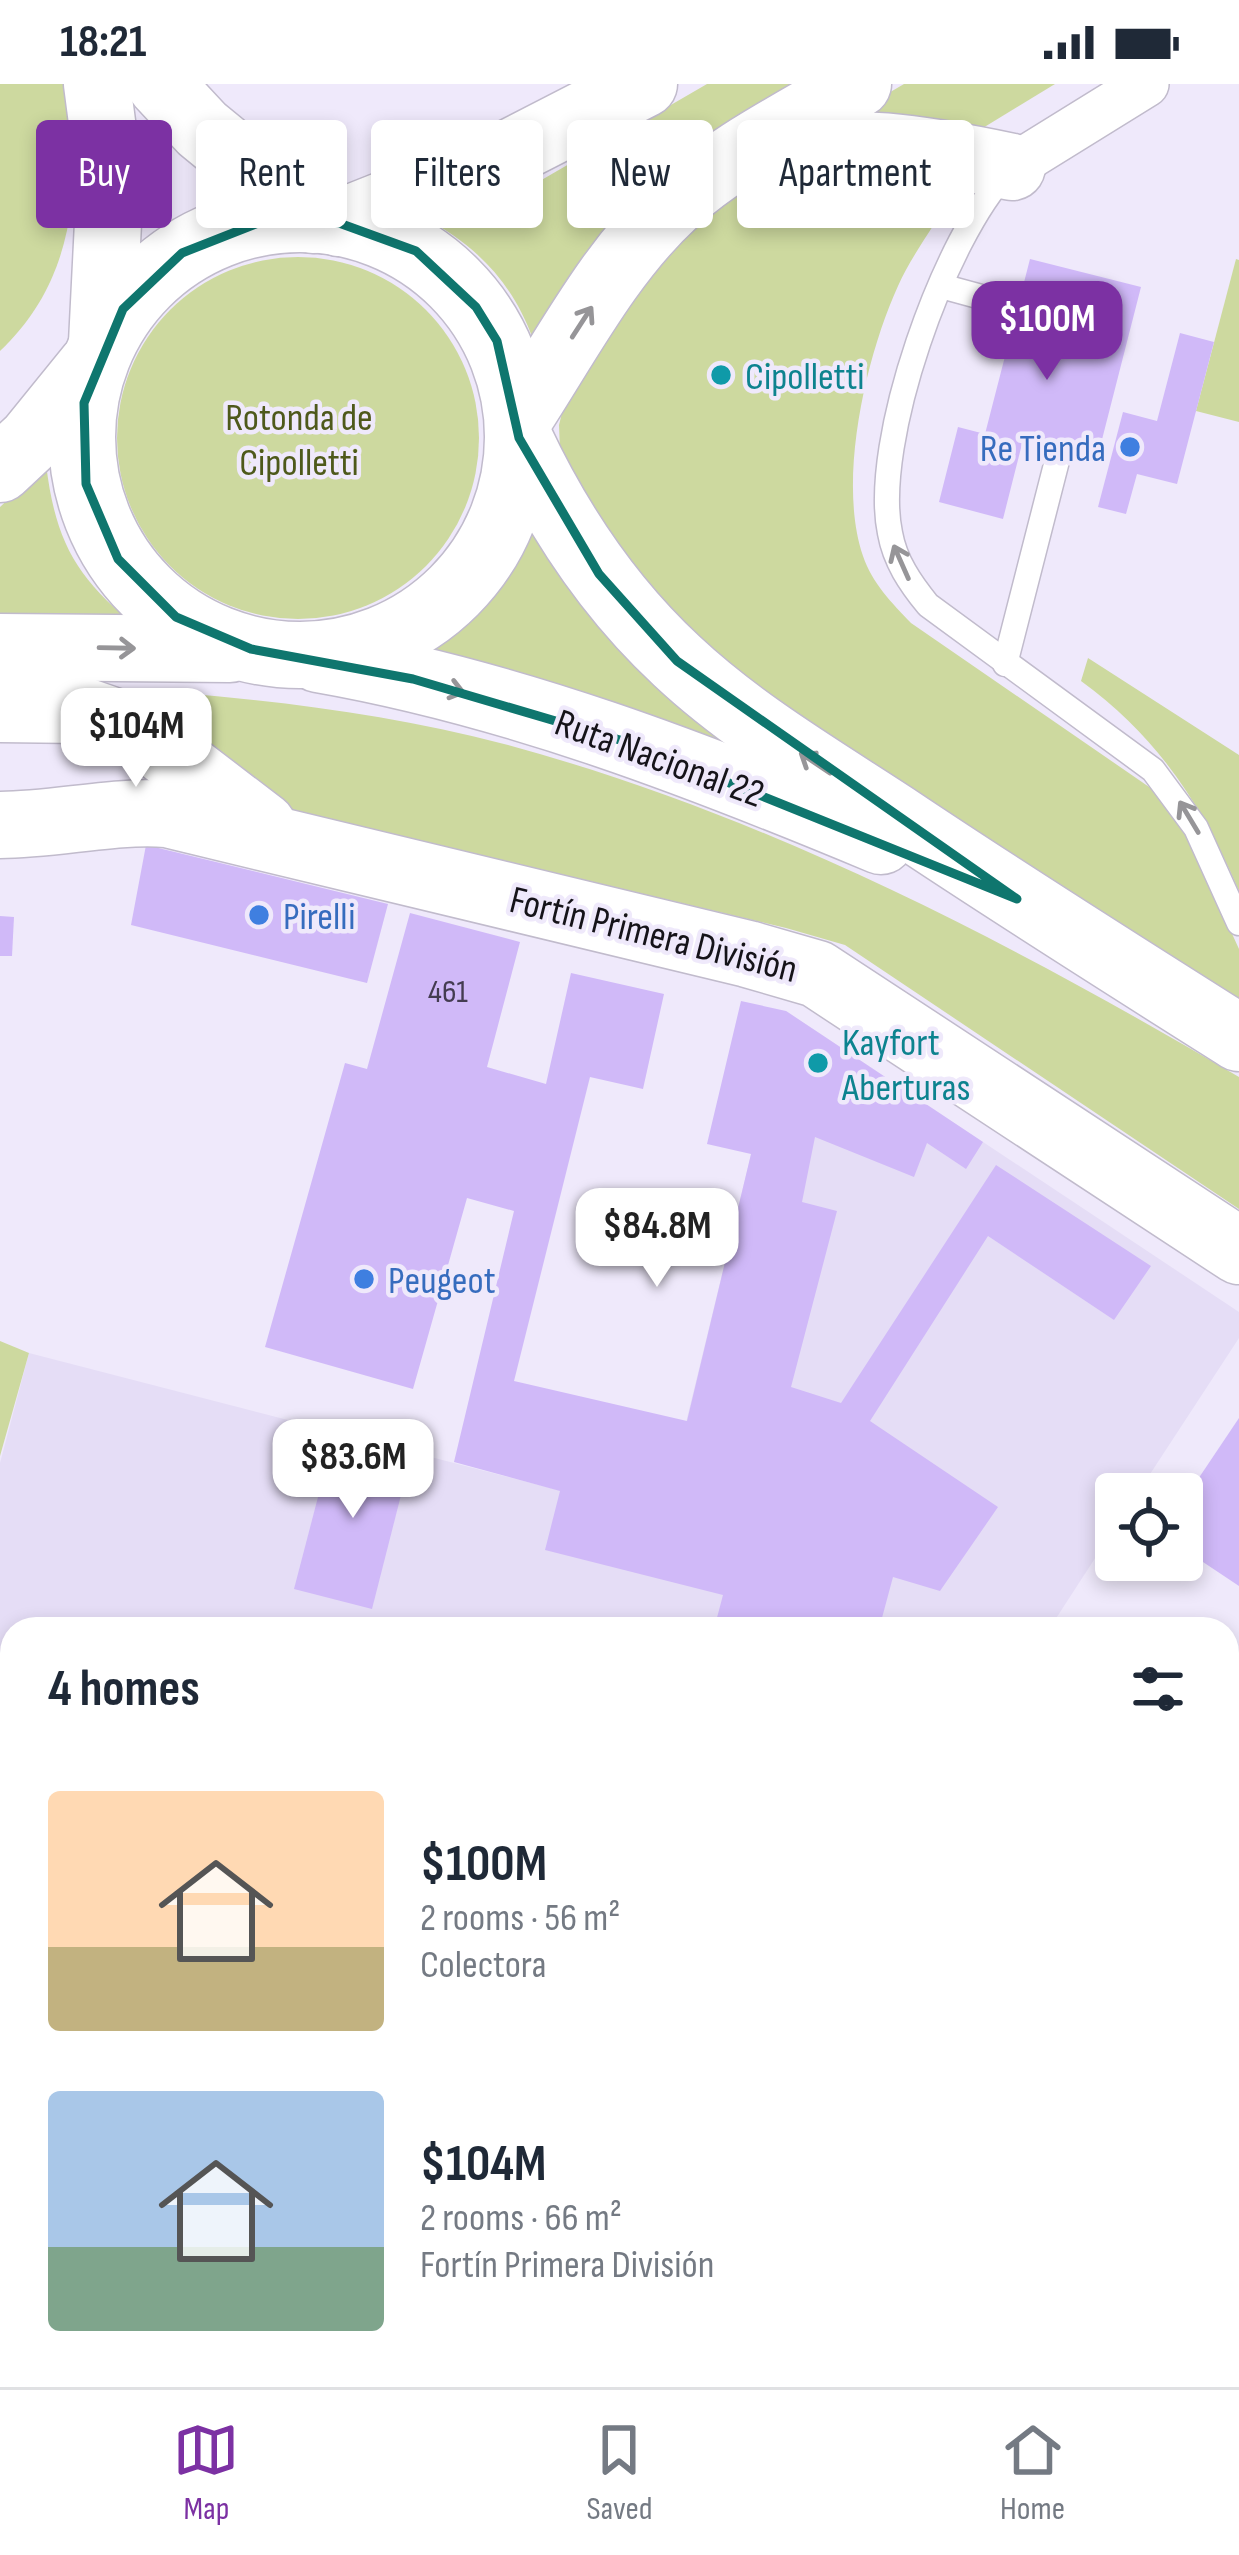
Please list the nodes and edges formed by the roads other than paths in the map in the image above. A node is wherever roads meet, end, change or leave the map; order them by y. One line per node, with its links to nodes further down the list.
1 (98, 84): 16 (main road)
2 (160, 84): 6 (main road)
3 (644, 84): 10 (main road)
4 (858, 84): 8 (main road)
5 (1146, 84): 7 (street)
6 (196, 120)
7 (1012, 167): 9 (main road); 14 (lane)
8 (713, 174)
9 (713, 176)
10 (347, 213)
11 (347, 226): 17 (main road)
12 (240, 228): 16 (main road)
13 (652, 228): 17 (main road, one-way to 13)
14 (941, 286): 15 (lane); 22 (lane, one-way to 14)
15 (1018, 307)
16 (98, 353): 19 (main road); 21 (main road)
17 (519, 429): 21 (main road); 28 (main road, Ruta Nacional 22, one-way to 17)
18 (1059, 453): 22 (lane)
19 (0, 469)
20 (0, 647): 21 (main road, one-way to 21)
21 (271, 652): 28 (main road, Ruta Nacional 22, one-way to 28)
22 (1005, 664): 29 (lane, one-way to 22)
23 (0, 709): 24 (main road, Fortín Primera División)
24 (81, 710): 25 (main road); 27 (main road, Fortín Primera División)
25 (91, 816): 26 (main road, Fortín Primera División); 27 (main road, Fortín Primera División)
26 (0, 825)
27 (280, 839): 31 (main road, Fortín Primera División)
28 (1017, 898): 30 (main road, Ruta Nacional 22)
29 (1239, 923)
30 (1239, 1038)
31 (1239, 1251)

